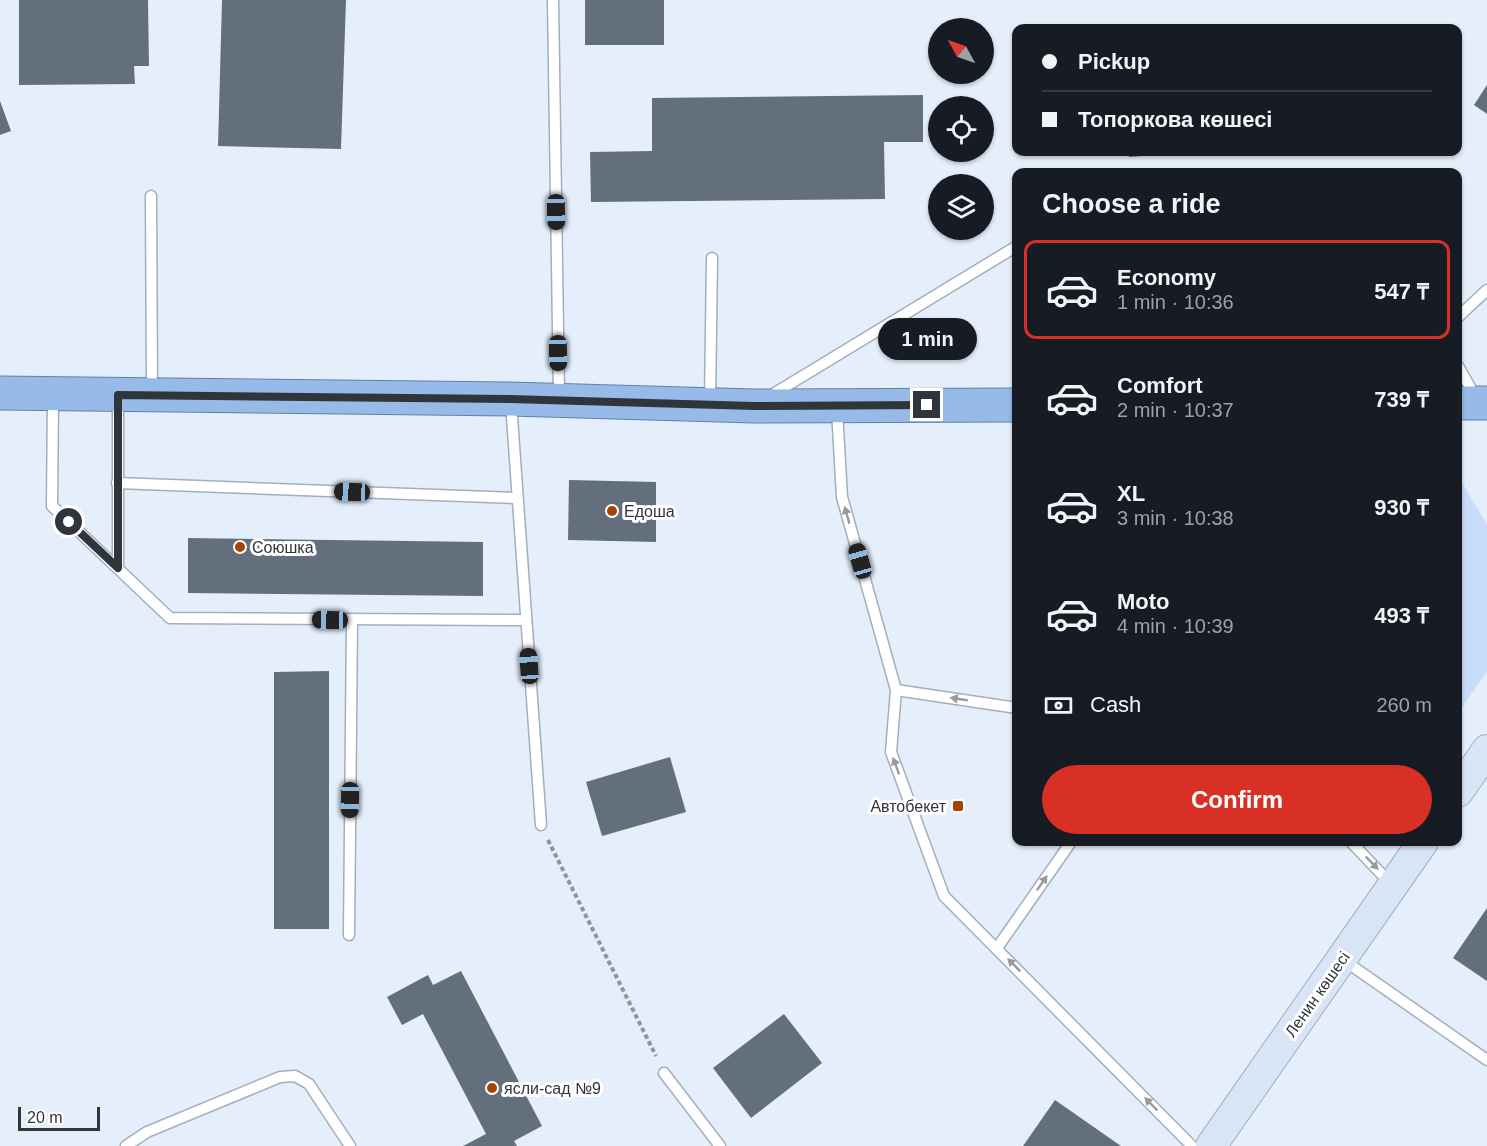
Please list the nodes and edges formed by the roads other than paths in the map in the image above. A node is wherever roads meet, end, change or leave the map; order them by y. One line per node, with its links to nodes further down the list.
1 (553, 0): 13 (lane)
2 (151, 196): 11 (lane)
3 (1012, 249): 18 (lane)
4 (712, 258): 15 (lane)
5 (1487, 290): 6 (lane)
6 (1462, 313)
7 (1462, 373): 14 (lane)
8 (0, 393): 9 (highway)
9 (53, 394): 10 (highway); 21 (lane)
10 (118, 395): 11 (highway); 19 (lane)
11 (152, 395): 12 (highway)
12 (510, 399): 13 (highway); 20 (lane)
13 (559, 400): 15 (highway)
14 (1473, 403)
15 (710, 405): 18 (highway)
16 (836, 405): 17 (highway); 18 (highway); 24 (lane, one-way to 16)
17 (1012, 405)
18 (754, 406)
19 (117, 483): 20 (lane); 21 (lane)
20 (517, 498): 23 (lane)
21 (118, 568): 22 (lane)
22 (352, 620): 23 (lane); 33 (lane)
23 (526, 620): 28 (lane)
24 (896, 690): 25 (lane, one-way to 24); 34 (lane, one-way to 24)
25 (1012, 707)
26 (1487, 750): 27 (main road)
27 (1462, 786)
28 (541, 825)
29 (1068, 846): 34 (lane, one-way to 29)
30 (1355, 846): 32 (lane, one-way to 32)
31 (1420, 846): 32 (main road, Ленин көшесі)
32 (1393, 885): 35 (main road, Ленин көшесі)
33 (349, 935)
34 (997, 948): 41 (lane, one-way to 34)
35 (1342, 959): 36 (lane); 42 (main road, Ленин көшесі)
36 (1487, 1060)
37 (664, 1073): 40 (lane)
38 (126, 1146): 39 (lane)
39 (350, 1146)
40 (720, 1146)
41 (1192, 1146)
42 (1211, 1146)

